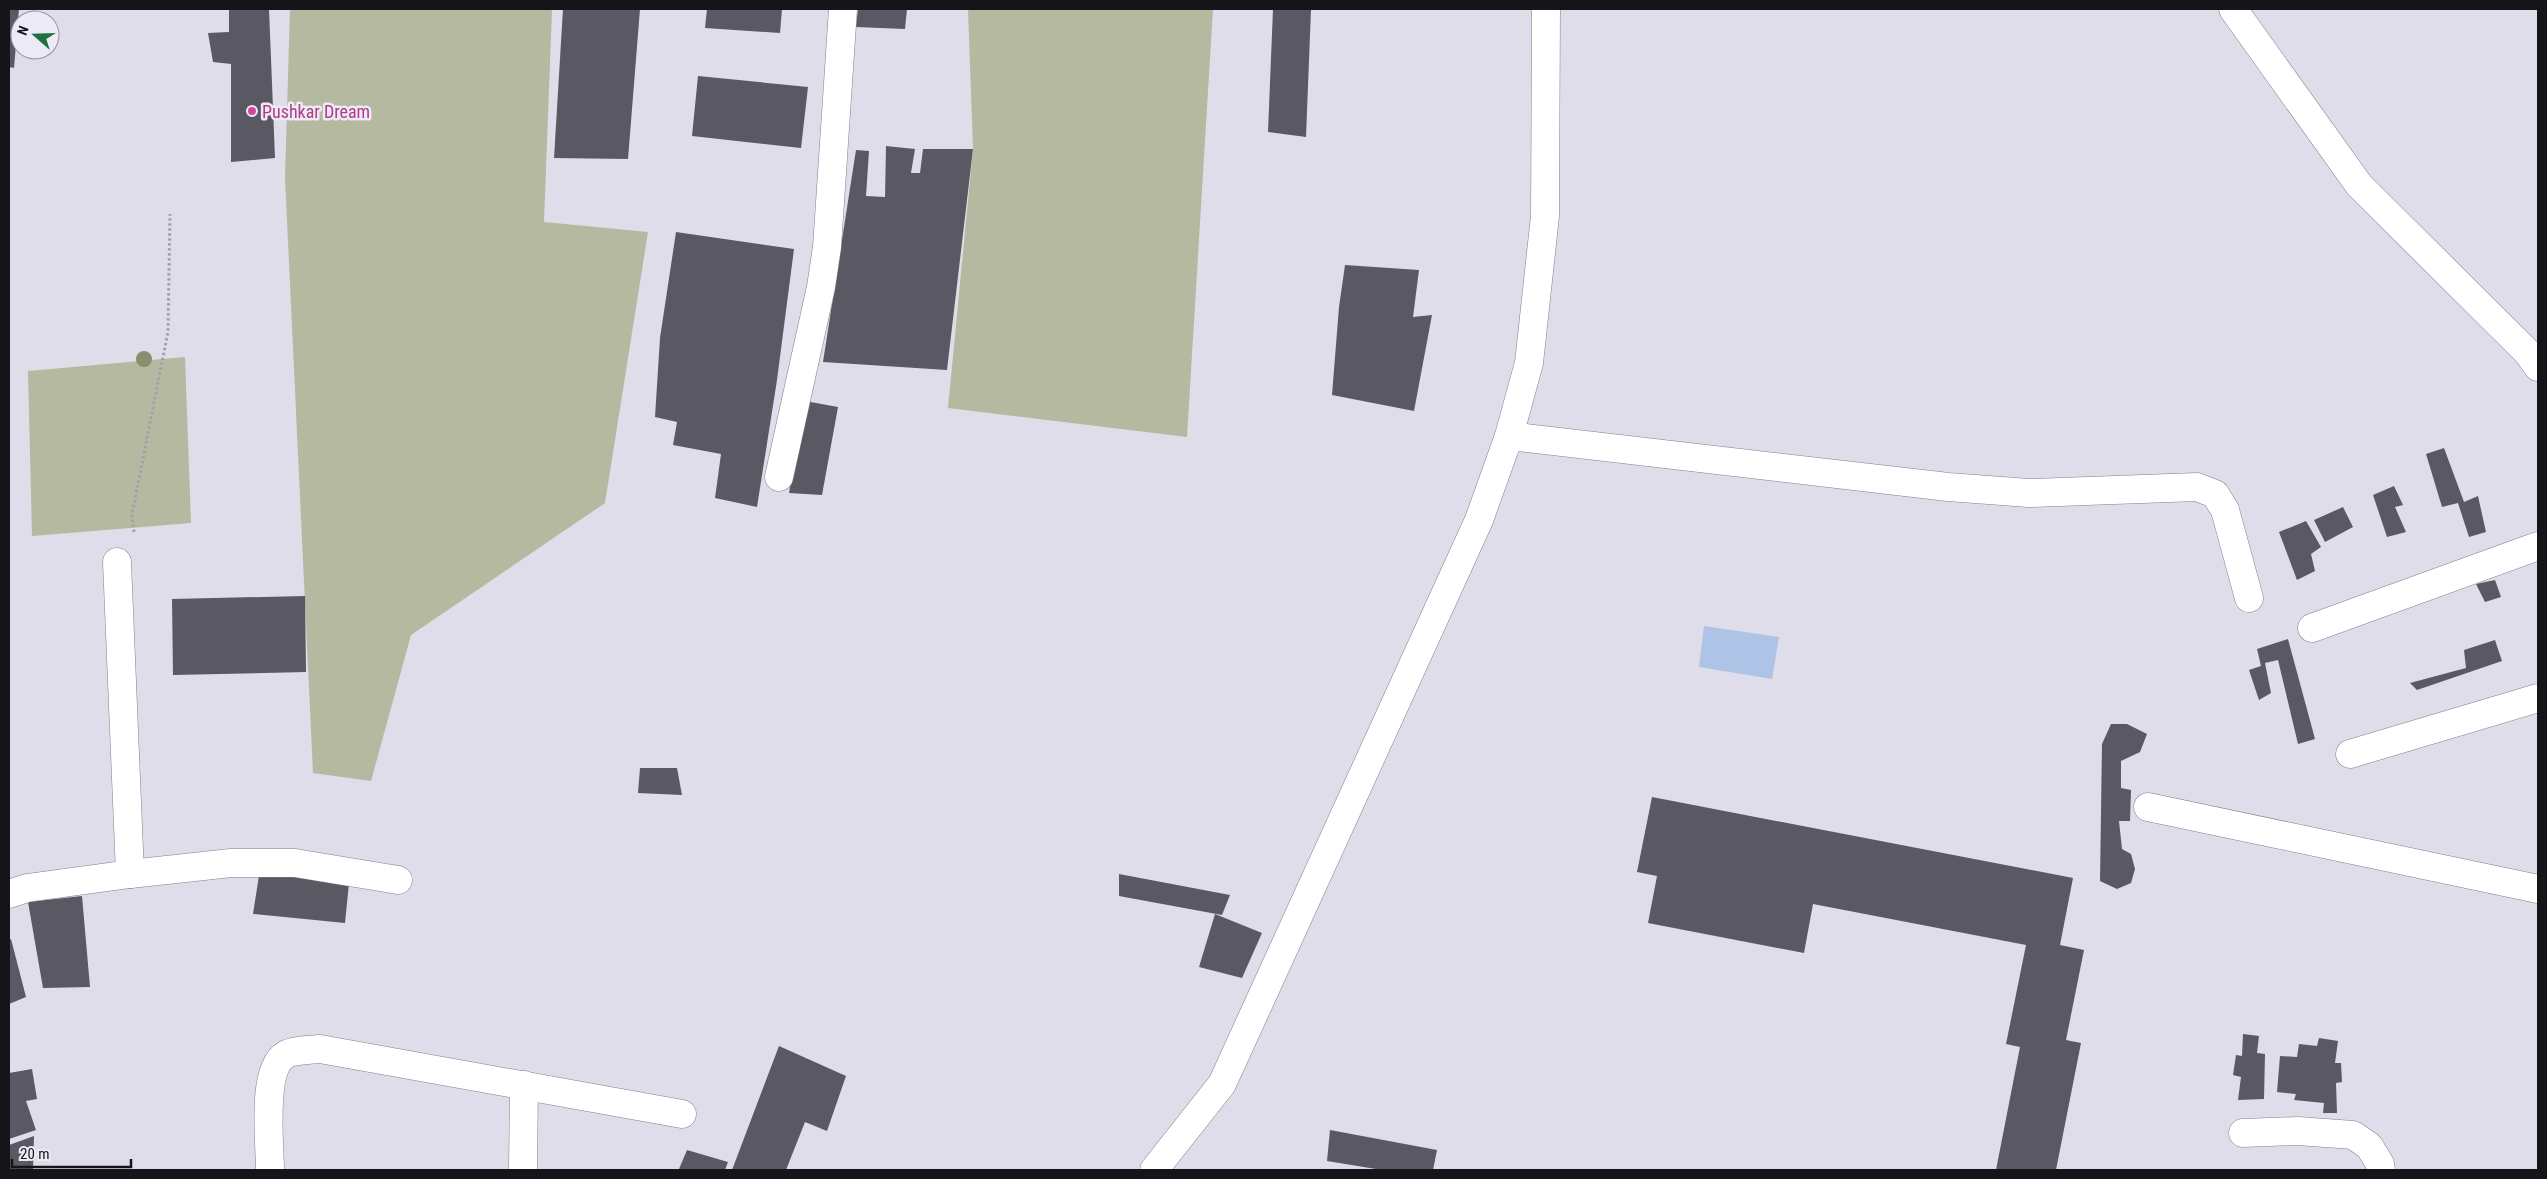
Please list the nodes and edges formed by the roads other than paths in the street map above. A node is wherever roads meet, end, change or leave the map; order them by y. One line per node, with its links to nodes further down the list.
1 (843, 9): 6 (street)
2 (1546, 9): 5 (street)
3 (2233, 9): 4 (street)
4 (2538, 367)
5 (1509, 436): 9 (street); 23 (street)
6 (779, 477)
7 (2538, 546): 10 (street)
8 (117, 562): 14 (street)
9 (2250, 598)
10 (2312, 628)
11 (2538, 698): 12 (street)
12 (2350, 754)
13 (2148, 807): 16 (street)
14 (130, 874): 15 (street); 17 (street)
15 (398, 880)
16 (2538, 889)
17 (9, 894)
18 (524, 1085): 19 (street); 21 (street); 22 (street)
19 (682, 1114)
20 (2243, 1133): 24 (street)
21 (270, 1170)
22 (523, 1170)
23 (1154, 1170)
24 (2381, 1170)

